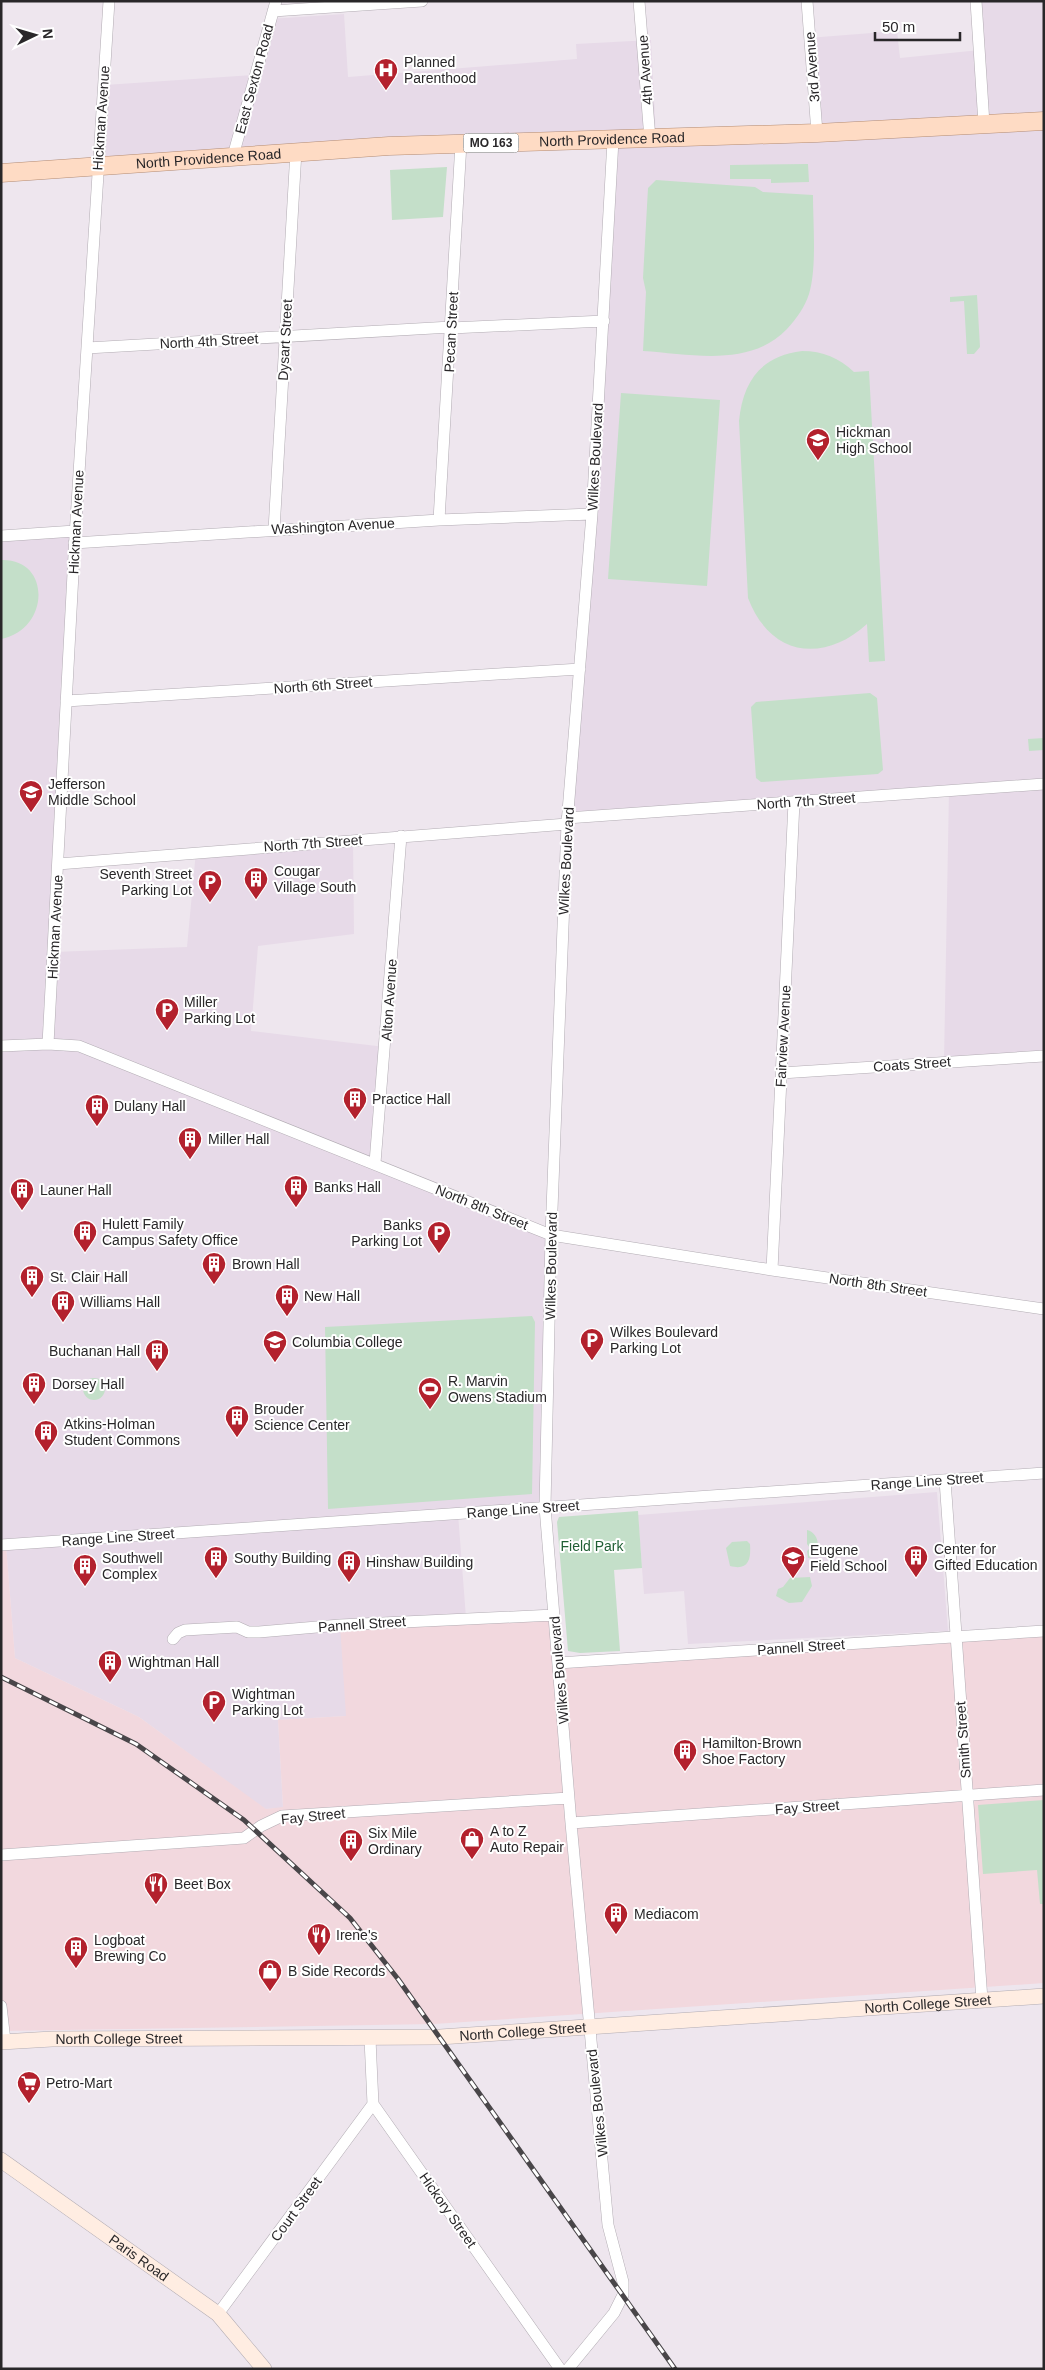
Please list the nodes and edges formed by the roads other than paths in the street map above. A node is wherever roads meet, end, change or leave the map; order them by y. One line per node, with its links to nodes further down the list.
1 (109, 1): 15 (street, Hickman Avenue)
2 (422, 1): 6 (street)
3 (640, 1): 10 (street, 4th Avenue)
4 (807, 1): 9 (street, 3rd Avenue)
5 (976, 1): 8 (street)
6 (274, 6): 14 (street, East Sexton Road)
7 (1044, 121): 8 (main road, North Providence Road / MO 163)
8 (984, 124): 9 (main road, North Providence Road / MO 163)
9 (816, 133): 10 (main road, North Providence Road / MO 163)
10 (650, 139): 11 (main road, North Providence Road / MO 163)
11 (613, 140): 12 (main road, North Providence Road / MO 163); 17 (street, Wilkes Boulevard)
12 (461, 144): 13 (main road, North Providence Road / MO 163); 18 (street, Pecan Street)
13 (296, 151): 14 (main road, North Providence Road / MO 163); 19 (street, Dysart Street)
14 (233, 156): 15 (main road, North Providence Road / MO 163)
15 (97, 167): 16 (main road, North Providence Road / MO 163); 20 (street, Hickman Avenue)
16 (1, 173)
17 (604, 321): 18 (street, North 4th Street); 21 (street, Wilkes Boulevard)
18 (451, 327): 19 (street, North 4th Street); 22 (street, Pecan Street)
19 (285, 337): 20 (street, North 4th Street); 24 (street, Dysart Street)
20 (87, 348): 23 (street, Hickman Avenue)
21 (592, 514): 22 (street, Washington Avenue); 27 (street, Wilkes Boulevard)
22 (439, 520): 24 (street, Washington Avenue)
23 (75, 530): 25 (street); 26 (street, Hickman Avenue)
24 (274, 530): 26 (street, Washington Avenue)
25 (1, 536)
26 (74, 543): 28 (street, Hickman Avenue)
27 (580, 669): 28 (street, North 6th Street); 31 (street, Wilkes Boulevard)
28 (66, 701): 33 (street, Hickman Avenue)
29 (1044, 784): 30 (street, North 7th Street)
30 (794, 802): 31 (street, North 7th Street); 37 (street, Fairview Avenue)
31 (567, 821): 32 (street, North 7th Street); 39 (street, Wilkes Boulevard)
32 (401, 836): 33 (street, North 7th Street); 38 (street, Alton Avenue)
33 (58, 864): 34 (street, Hickman Avenue)
34 (48, 1044): 35 (street, North 8th Street); 38 (street, North 8th Street)
35 (1, 1046)
36 (1044, 1056): 37 (street, Coats Street)
37 (781, 1073): 40 (street, Fairview Avenue)
38 (375, 1163): 39 (street, North 8th Street)
39 (551, 1235): 40 (street, North 8th Street); 44 (street, Wilkes Boulevard)
40 (772, 1270): 41 (street, North 8th Street)
41 (1044, 1309)
42 (1044, 1472): 43 (street, Range Line Street)
43 (945, 1480): 44 (street, Range Line Street); 48 (street, Smith Street)
44 (545, 1507): 45 (street, Range Line Street); 46 (street, Wilkes Boulevard)
45 (1, 1545)
46 (554, 1614): 49 (street, Pannell Street); 50 (street, Wilkes Boulevard)
47 (1044, 1631): 48 (street, Pannell Street)
48 (956, 1637): 50 (street, Pannell Street); 52 (street, Smith Street)
49 (174, 1639)
50 (558, 1663): 53 (street, Wilkes Boulevard)
51 (1044, 1790): 52 (street, Fay Street)
52 (966, 1796): 54 (street, Fay Street); 57 (street, Smith Street)
53 (569, 1798): 54 (street, Wilkes Boulevard); 55 (street, Fay Street)
54 (571, 1823): 59 (street, Wilkes Boulevard)
55 (1, 1855)
56 (1044, 1996): 57 (main road, North College Street)
57 (982, 2000): 59 (main road, North College Street)
58 (1, 2006): 61 (street)
59 (589, 2027): 60 (main road, North College Street); 67 (street, Wilkes Boulevard)
60 (370, 2038): 61 (main road, North College Street); 62 (street)
61 (3, 2041)
62 (373, 2104): 64 (street, Court Street); 66 (street, Hickory Street)
63 (2, 2164): 64 (main road, Paris Road)
64 (218, 2314): 65 (main road, Paris Road)
65 (264, 2369)
66 (560, 2369)
67 (568, 2369)

